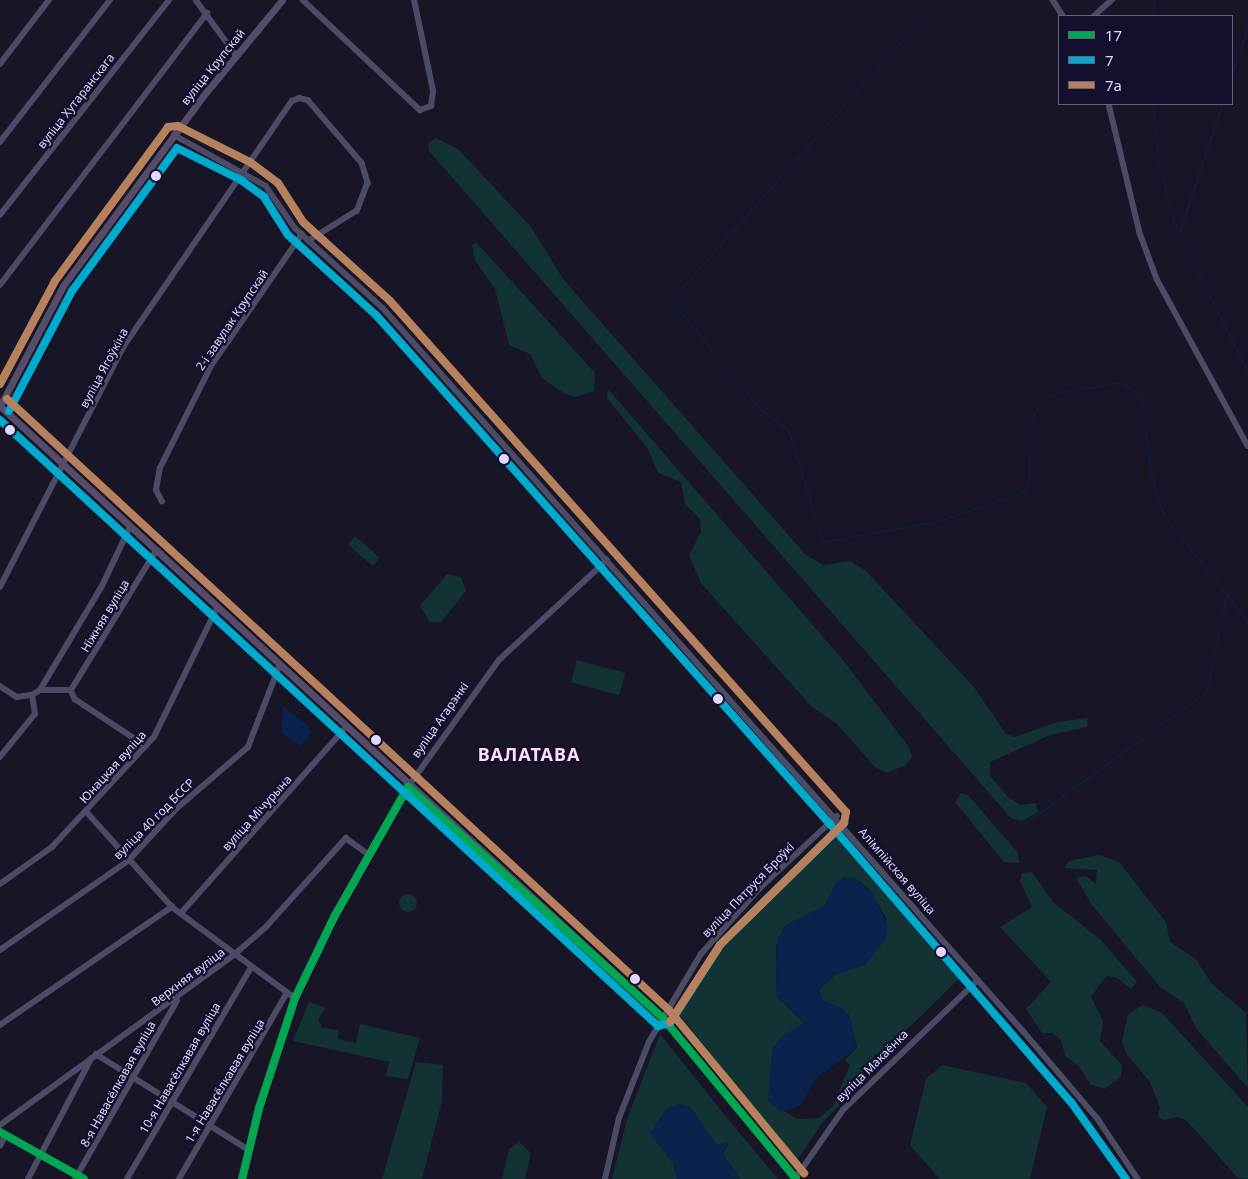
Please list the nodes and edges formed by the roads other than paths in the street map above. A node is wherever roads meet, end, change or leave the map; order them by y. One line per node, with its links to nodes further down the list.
1 (49, 0): 14 (street)
2 (110, 0): 17 (street)
3 (169, 0): 19 (street, вуліца Хутаранскага)
4 (196, 0): 10 (street)
5 (282, 0): 13 (main road, вуліца Крупскай)
6 (303, 0): 7 (street)
7 (414, 0)
8 (1053, 0): 11 (street)
9 (1112, 0): 12 (street)
10 (207, 13): 13 (street); 22 (street)
11 (1062, 15)
12 (1095, 15)
13 (236, 55): 16 (main road, вуліца Крупскай)
14 (0, 64)
15 (1109, 105): 24 (street)
16 (174, 135): 18 (street); 23 (main road, вуліца Крупскай)
17 (0, 142)
18 (246, 171): 20 (street); 21 (street, вуліца Ягоўкіна); 25 (street, вуліца Ягоўкіна)
19 (0, 215)
20 (302, 234): 21 (street, Алімпійская вуліца); 26 (street, 2-і завулак Крупскай)
21 (309, 240): 29 (street, Алімпійская вуліца)
22 (0, 285)
23 (0, 406): 25 (main road)
24 (1248, 446)
25 (64, 466): 27 (main road); 30 (street, вуліца Ягоўкіна)
26 (162, 502)
27 (130, 527): 28 (main road); 35 (street)
28 (156, 551): 32 (main road); 36 (street, Ніжняя вуліца)
29 (607, 560): 41 (street, вуліца Агарэнкі); 43 (street, Алімпійская вуліца)
30 (2, 578): 31 (street, вуліца Ягоўкіна)
31 (0, 587)
32 (217, 608): 33 (main road); 39 (street, Юнацкая вуліца)
33 (279, 667): 38 (main road); 45 (street, вуліца 40 год БССР)
34 (0, 686): 37 (street)
35 (40, 690): 36 (street); 37 (street)
36 (71, 690): 39 (street)
37 (32, 695): 40 (street)
38 (346, 727): 41 (main road); 48 (street, вуліца Мічурына)
39 (146, 746): 42 (street, Юнацкая вуліца)
40 (0, 757)
41 (408, 787): 44 (main road, вуліца Агарэнкі); 56 (main road)
42 (86, 811): 45 (street); 46 (street, Юнацкая вуліца)
43 (837, 816): 52 (street, Алімпійская вуліца); 56 (street, вуліца Пятруся Броўкі)
44 (368, 854): 50 (street, Верхняя вуліца); 55 (main road, вуліца Агарэнкі)
45 (128, 861): 47 (street); 49 (street, вуліца 40 год БССР)
46 (0, 884)
47 (172, 907): 48 (street); 57 (street)
48 (182, 912): 50 (street)
49 (0, 950)
50 (235, 954): 51 (street); 54 (street, Верхняя вуліца)
51 (251, 968): 53 (street); 60 (street, 10-я Навасёлкавая вуліца)
52 (978, 980): 74 (street, вуліца Макаёнка); 75 (street, Алімпійская вуліца)
53 (287, 993): 55 (street); 62 (street, 1-я Навасёлкавая вуліца)
54 (179, 998): 58 (street, Верхняя вуліца); 59 (street, 8-я Навасёлкавая вуліца)
55 (295, 998): 65 (main road, вуліца Агарэнкі)
56 (662, 1017): 73 (street, вуліца Пятруся Броўкі); 74 (main road)
57 (0, 1025)
58 (93, 1056): 59 (street); 61 (street, Верхняя вуліца); 66 (street)
59 (133, 1077): 60 (street); 67 (street, 8-я Навасёлкавая вуліца)
60 (172, 1101): 62 (street); 70 (street, 10-я Навасёлкавая вуліца)
61 (0, 1125)
62 (209, 1127): 65 (street); 71 (street, 1-я Навасёлкавая вуліца)
63 (3, 1134): 64 (street); 66 (street)
64 (0, 1146)
65 (249, 1150): 72 (main road, вуліца Агарэнкі)
66 (40, 1156): 67 (street); 68 (street)
67 (77, 1177): 69 (street)
68 (28, 1179)
69 (84, 1179)
70 (127, 1179)
71 (179, 1179)
72 (242, 1179)
73 (605, 1179)
74 (796, 1179)
75 (1138, 1179)

